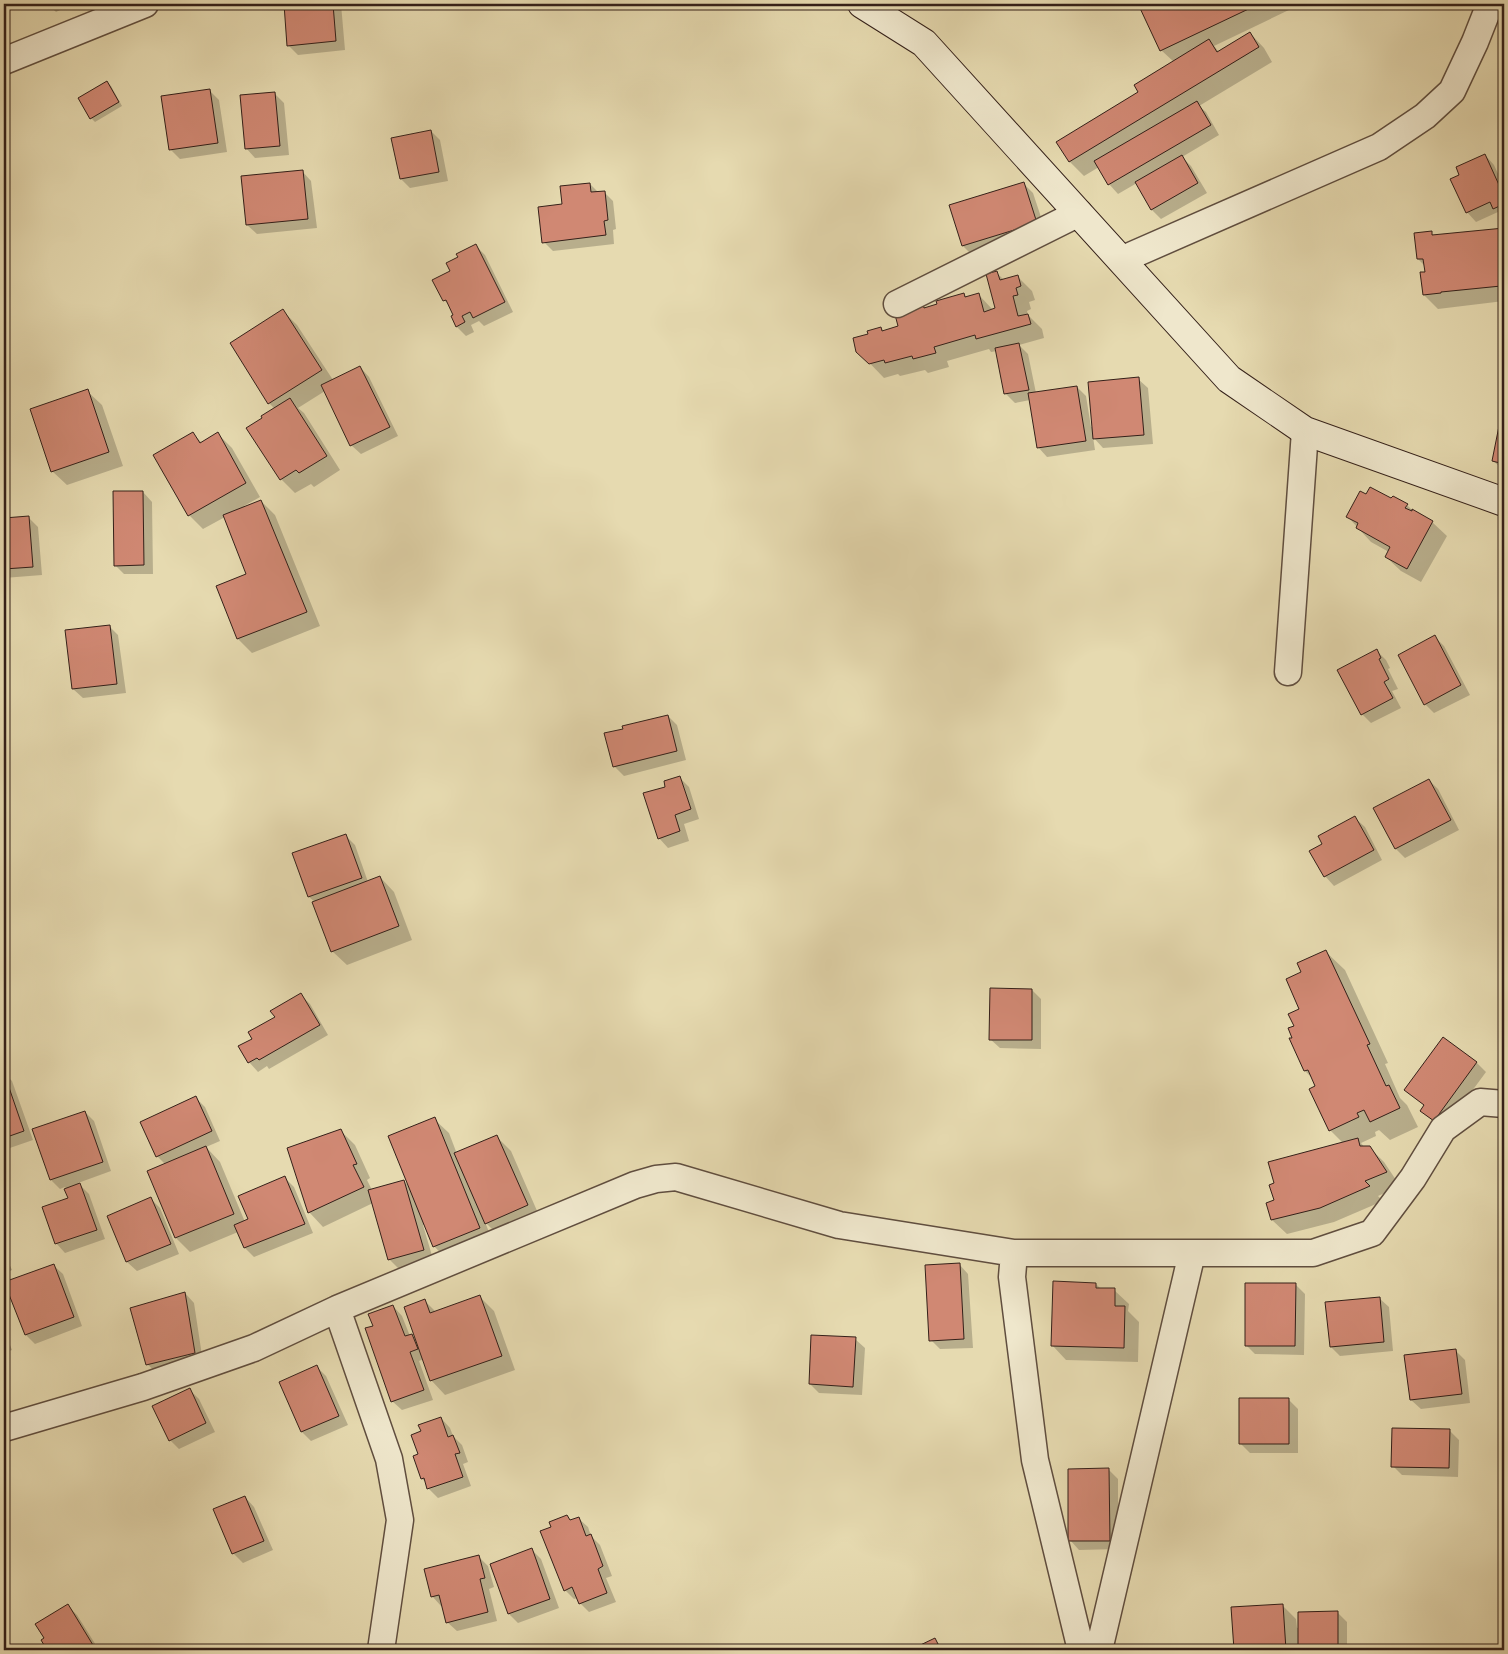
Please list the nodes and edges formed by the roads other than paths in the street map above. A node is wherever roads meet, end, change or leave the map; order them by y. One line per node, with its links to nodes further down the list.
1 (145, 4): 4 (street)
2 (862, 4): 5 (main road)
3 (1490, 4): 6 (street)
4 (4, 62)
5 (1079, 213): 6 (main road); 7 (street)
6 (1121, 260): 8 (main road)
7 (897, 304)
8 (1305, 431): 9 (main road); 10 (street)
9 (1504, 502)
10 (1288, 672)
11 (1504, 1104): 13 (street)
12 (1014, 1253): 13 (street); 14 (street); 17 (street)
13 (1192, 1253): 18 (street)
14 (337, 1309): 15 (street); 16 (street)
15 (4, 1428)
16 (382, 1650)
17 (1081, 1650)
18 (1099, 1650)

